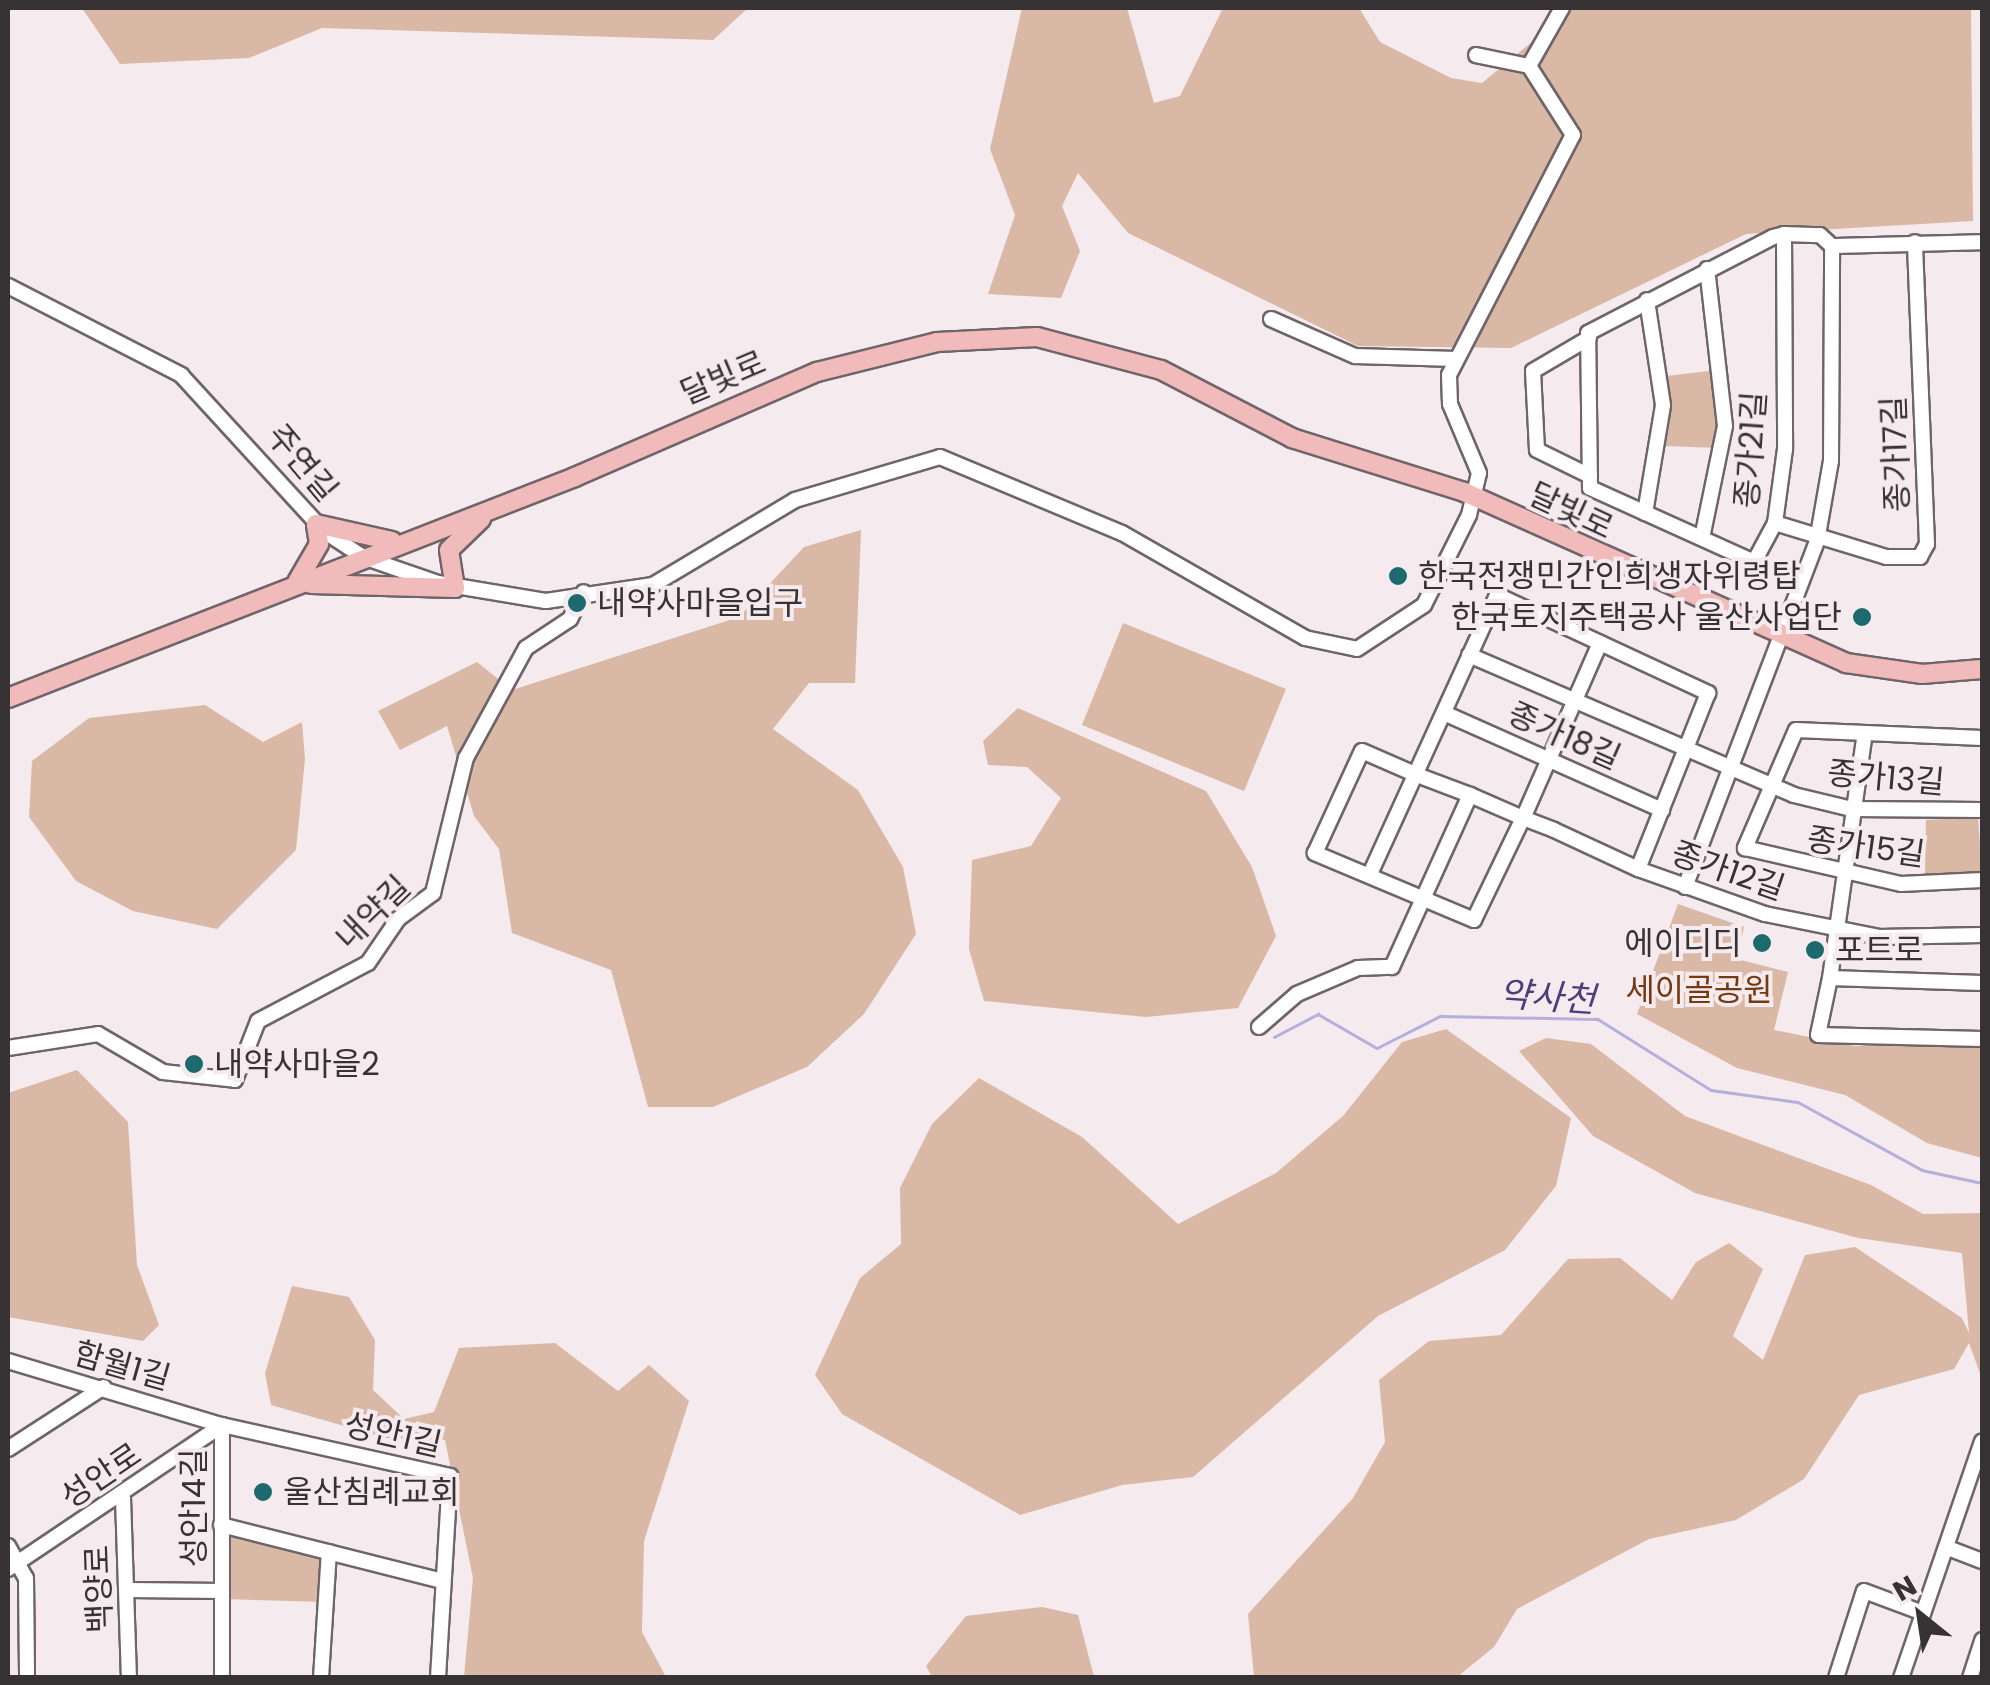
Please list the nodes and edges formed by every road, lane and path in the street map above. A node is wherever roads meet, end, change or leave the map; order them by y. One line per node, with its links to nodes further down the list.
1 (1562, 8): 3 (street)
2 (1476, 55): 3 (street)
3 (1530, 66): 13 (street)
4 (1784, 234): 7 (street); 8 (street); 18 (street, 종가21길)
5 (1915, 242): 6 (street); 7 (street); 22 (street, 종가17길)
6 (1982, 242)
7 (1832, 246): 22 (street, 종가17길)
8 (1707, 270): 10 (street); 20 (street, 종가21길)
9 (8, 286): 19 (street, 주연길)
10 (1648, 300): 12 (street); 17 (street)
11 (1271, 320): 13 (street)
12 (1588, 336): 14 (street); 14 (street)
13 (1456, 359): 15 (street)
14 (1590, 476): 17 (street, 종가21길)
15 (1476, 498): 16 (main road, 달빛로); 26 (street, 달빛로); 27 (main road, 달빛로)
16 (500, 506): 21 (main road, 달빛로); 25 (main road)
17 (1645, 513): 20 (street, 종가21길)
18 (1775, 523): 20 (street, 종가21길); 22 (street)
19 (316, 524): 21 (main road); 23 (street, 주연길); 24 (main road)
20 (1702, 538)
21 (408, 540): 23 (main road, 달빛로)
22 (1816, 540): 27 (street, 종가17길)
23 (363, 557): 24 (main road, 달빛로); 25 (street, 주연길)
24 (293, 585): 25 (main road); 31 (main road, 달빛로)
25 (455, 588): 26 (street, 주연길)
26 (584, 592): 60 (street, 내약길)
27 (1782, 638): 30 (main road, 달빛로); 40 (street, 종가17길)
28 (1600, 643): 29 (street); 33 (street); 38 (street)
29 (1469, 656): 33 (street, 종가18길); 35 (street)
30 (1982, 669)
31 (76, 671): 32 (main road, 달빛로); 34 (main road)
32 (8, 698)
33 (1574, 702): 38 (street, 종가18길); 39 (street)
34 (8, 712)
35 (1444, 714): 39 (street, 종가18길); 41 (street)
36 (1982, 738): 37 (street)
37 (1864, 740): 42 (street); 44 (street)
38 (1686, 750): 40 (street, 종가18길); 45 (street)
39 (1547, 758): 45 (street, 종가18길); 47 (street)
40 (1730, 769): 42 (street, 종가13길); 52 (street, 종가17길)
41 (1417, 775): 43 (street, 종가12길); 49 (street); 49 (street, 종가12길)
42 (1772, 785): 44 (street, 종가13길); 50 (street, 종가15길)
43 (1470, 795): 47 (street, 종가12길); 53 (street)
44 (1852, 809): 46 (street, 종가13길); 50 (street)
45 (1662, 810): 48 (street)
46 (1982, 810)
47 (1523, 818): 48 (street, 종가12길); 53 (street)
48 (1638, 870): 52 (street, 종가12길)
49 (1370, 874): 53 (street)
50 (1841, 875): 51 (street, 종가15길); 54 (street)
51 (1982, 880)
52 (1685, 887): 54 (street, 종가12길)
53 (1425, 899): 58 (street)
54 (1832, 932): 55 (street, 종가12길); 56 (street)
55 (1982, 935)
56 (1830, 978): 57 (street); 59 (street)
57 (1982, 982)
58 (1258, 1027)
59 (1982, 1039)
60 (8, 1048)
61 (8, 1361): 62 (street, 함월1길)
62 (104, 1388): 63 (street, 함월1길); 65 (street)
63 (222, 1425): 66 (street, 성안로); 67 (street, 성안14길); 73 (street, 성안1길)
64 (1982, 1442): 69 (street)
65 (8, 1449)
66 (123, 1498): 72 (street, 성안로); 74 (street, 백양로)
67 (221, 1524): 70 (street); 75 (street, 성안14길)
68 (8, 1546): 72 (street)
69 (1948, 1548): 71 (street); 76 (street)
70 (329, 1552): 73 (street); 81 (street)
71 (1982, 1561)
72 (13, 1565): 78 (street)
73 (443, 1581): 82 (street, 성안1길)
74 (129, 1590): 75 (street, 성안14길); 79 (street, 백양로)
75 (222, 1591): 80 (street, 성안14길)
76 (1923, 1613): 83 (street); 84 (street)
77 (1982, 1640): 85 (street)
78 (27, 1678)
79 (130, 1678)
80 (222, 1678)
81 (320, 1678)
82 (438, 1678)
83 (1836, 1678)
84 (1902, 1678)
85 (1970, 1678)

